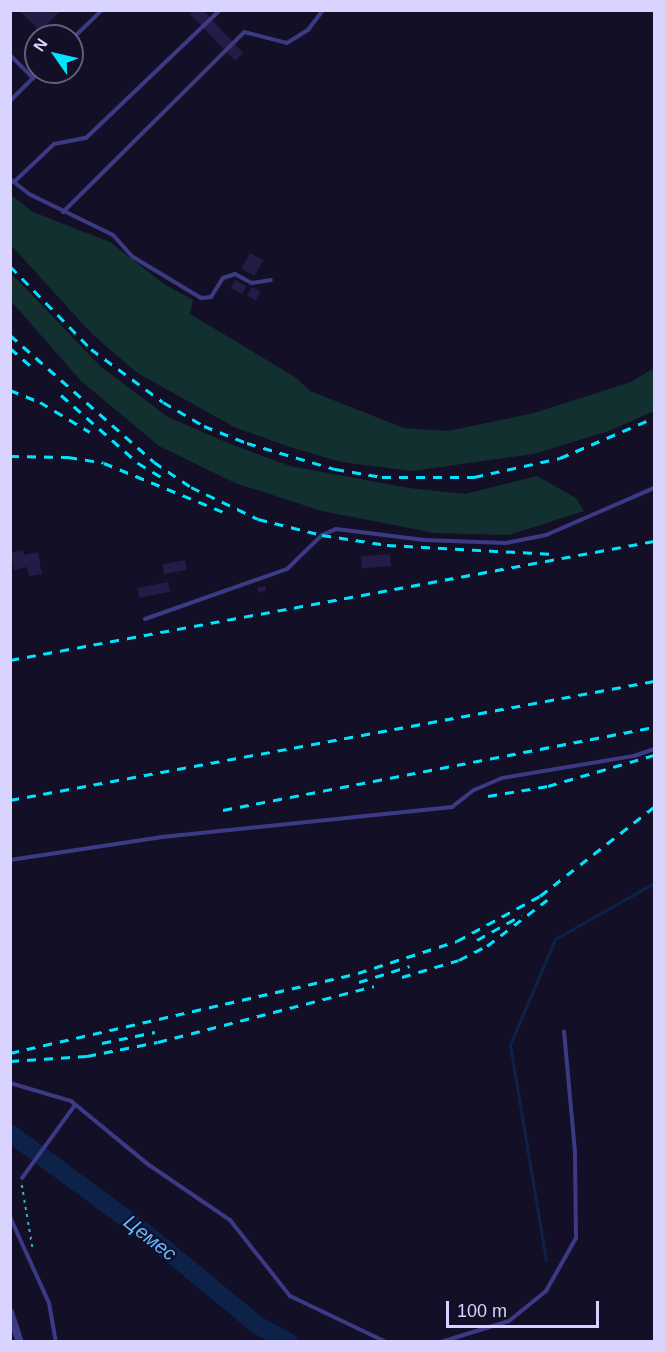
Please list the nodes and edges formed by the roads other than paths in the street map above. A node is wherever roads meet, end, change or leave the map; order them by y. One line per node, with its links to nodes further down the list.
1 (102, 10): 4 (lane)
2 (220, 10): 9 (lane)
3 (323, 10): 10 (lane)
4 (84, 27)
5 (10, 55): 6 (lane)
6 (24, 69)
7 (27, 84): 8 (lane)
8 (10, 101)
9 (12, 181): 10 (lane)
10 (63, 212): 11 (lane)
11 (271, 279)
12 (654, 489): 13 (lane)
13 (145, 619)
14 (654, 749): 15 (lane)
15 (10, 860)
16 (564, 1032): 25 (lane)
17 (10, 1083): 18 (lane)
18 (75, 1105): 19 (lane); 24 (lane)
19 (22, 1178)
20 (10, 1217): 23 (lane)
21 (10, 1312): 22 (street)
22 (20, 1341)
23 (56, 1341)
24 (386, 1341)
25 (441, 1341)

